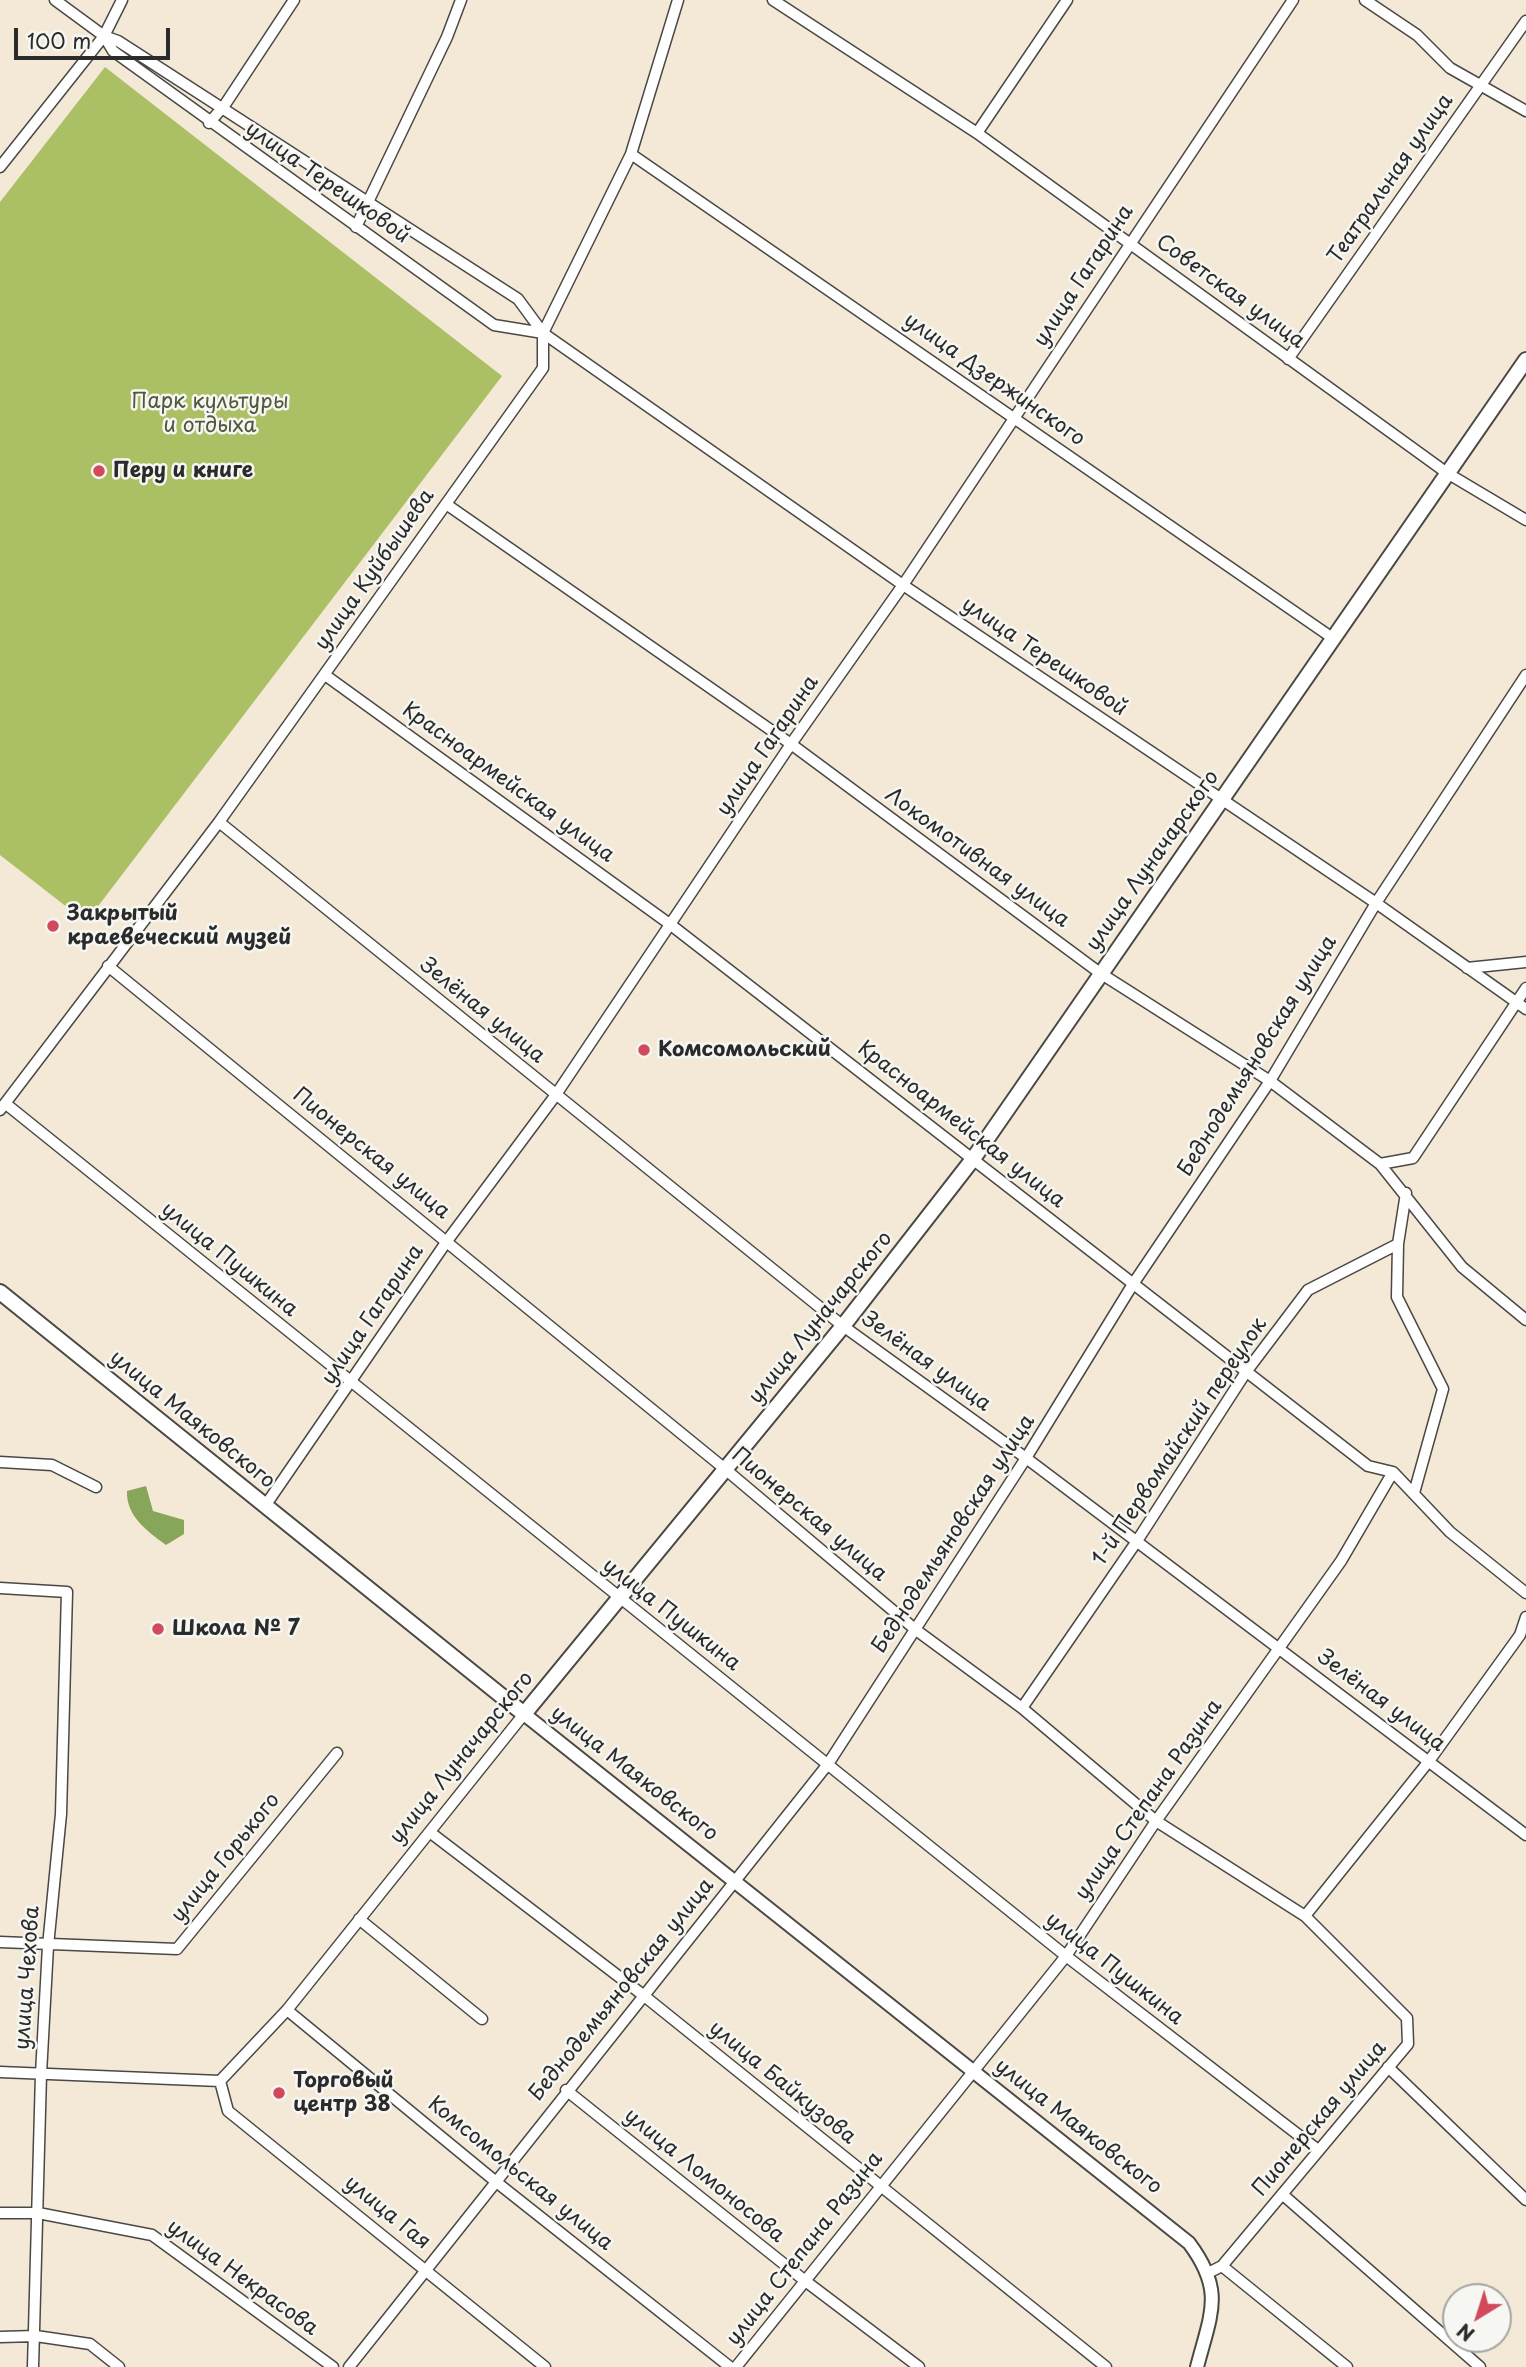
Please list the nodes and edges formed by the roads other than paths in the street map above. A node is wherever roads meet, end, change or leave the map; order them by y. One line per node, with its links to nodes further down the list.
1 (55, 0): 11 (street, улица Терешковой)
2 (122, 0): 11 (street)
3 (294, 0): 13 (street)
4 (461, 0): 19 (street)
5 (678, 0): 17 (street, улица Куйбышева)
6 (773, 0): 16 (street, Советская улица)
7 (1067, 0): 16 (street)
8 (1293, 0): 21 (street, улица Гагарина)
9 (1365, 0): 12 (street)
10 (1526, 21): 12 (street, Театральная улица)
11 (104, 36): 13 (street, улица Терешковой); 15 (street, улица Терешковой); 18 (street)
12 (1482, 83): 14 (street); 23 (street, Театральная улица)
13 (224, 106): 15 (street); 19 (street, улица Терешковой)
14 (1526, 111)
15 (209, 123): 20 (street, улица Терешковой)
16 (977, 133): 21 (street, Советская улица)
17 (631, 154): 22 (street, улица Куйбышева); 25 (street, улица Дзержинского)
18 (0, 167)
19 (369, 203): 20 (street); 22 (street, улица Терешковой)
20 (356, 227): 22 (street, улица Терешковой)
21 (1129, 242): 23 (street, Советская улица); 25 (street, улица Гагарина)
22 (542, 333): 27 (street, улица Куйбышева); 29 (street, улица Терешковой)
23 (1288, 359): 26 (street, Советская улица)
24 (1526, 360): 26 (main road, улица Луначарского)
25 (1014, 418): 29 (street, улица Гагарина); 30 (street, улица Дзержинского)
26 (1447, 472): 28 (street, Советская улица); 30 (main road, улица Луначарского)
27 (446, 504): 31 (street, улица Куйбышева); 33 (street, Локомотивная улица)
28 (1526, 520)
29 (903, 585): 33 (street, улица Гагарина); 34 (street, улица Терешковой)
30 (1334, 639): 34 (main road, улица Луначарского)
31 (324, 675): 35 (street, улица Куйбышева); 37 (street, Красноармейская улица)
32 (1526, 676): 36 (street, Беднодемьяновская улица)
33 (790, 744): 37 (street, улица Гагарина); 41 (street, Локомотивная улица)
34 (1220, 800): 36 (street, улица Терешковой); 41 (main road, улица Луначарского)
35 (219, 822): 39 (street, улица Куйбышева); 46 (street, Зелёная улица)
36 (1376, 903): 40 (street, улица Терешковой); 45 (street, Беднодемьяновская улица)
37 (671, 925): 46 (street, улица Гагарина); 48 (street, Красноармейская улица)
38 (1526, 962): 40 (street)
39 (108, 966): 47 (street, улица Куйбышева); 51 (street, Пионерская улица)
40 (1467, 968): 43 (street, улица Терешковой)
41 (1100, 973): 45 (street, Локомотивная улица); 48 (main road, улица Луначарского)
42 (1526, 988): 43 (street)
43 (1516, 1002): 44 (street, улица Терешковой); 49 (street)
44 (1526, 1009)
45 (1270, 1081): 49 (street, Локомотивная улица); 53 (street, Беднодемьяновская улица)
46 (555, 1096): 51 (street, улица Гагарина); 56 (street, Зелёная улица)
47 (3, 1107): 58 (street, улица Пушкина)
48 (973, 1159): 53 (street, Красноармейская улица); 56 (main road, улица Луначарского)
49 (1380, 1164): 50 (street, Локомотивная улица)
50 (1406, 1194): 52 (street); 55 (street, Локомотивная улица)
51 (447, 1241): 58 (street, улица Гагарина); 61 (street, Пионерская улица)
52 (1398, 1244): 57 (street, 1-й Первомайский переулок); 64 (street)
53 (1133, 1284): 57 (street, Красноармейская улица); 59 (street, Беднодемьяновская улица)
54 (0, 1292): 65 (main road, улица Маяковского)
55 (1526, 1320)
56 (844, 1326): 59 (street, Зелёная улица); 61 (main road, улица Луначарского)
57 (1246, 1372): 62 (street, Красноармейская улица); 66 (street, 1-й Первомайский переулок)
58 (350, 1383): 65 (street, улица Гагарина); 69 (street, улица Пушкина)
59 (1026, 1458): 66 (street, Зелёная улица); 71 (street, Беднодемьяновская улица)
60 (0, 1462): 63 (street)
61 (725, 1469): 69 (main road, улица Луначарского); 71 (street, Пионерская улица)
62 (1393, 1472): 64 (street, Красноармейская улица); 72 (street, улица Степана Разина)
63 (96, 1488)
64 (1413, 1493): 68 (street, Красноармейская улица)
65 (265, 1506): 74 (main road, улица Маяковского)
66 (1137, 1541): 72 (street, Зелёная улица); 73 (street, 1-й Первомайский переулок)
67 (0, 1588): 85 (street, улица Чехова)
68 (1526, 1593)
69 (618, 1598): 74 (main road, улица Луначарского); 77 (street, улица Пушкина)
70 (1526, 1617): 76 (street)
71 (916, 1630): 73 (street, Пионерская улица); 77 (street, Беднодемьяновская улица)
72 (1278, 1648): 76 (street, Зелёная улица); 78 (street, улица Степана Разина)
73 (1022, 1707): 78 (street, Пионерская улица)
74 (524, 1714): 79 (street, улица Луначарского); 81 (street, улица Маяковского)
75 (337, 1753): 85 (street, улица Горького)
76 (1429, 1761): 80 (street, Зелёная улица); 82 (street)
77 (828, 1764): 81 (street, Беднодемьяновская улица); 86 (street, улица Пушкина)
78 (1156, 1821): 82 (street, Пионерская улица); 86 (street, улица Степана Разина)
79 (431, 1833): 83 (street, улица Луначарского); 87 (street, улица Байкузова)
80 (1526, 1835)
81 (736, 1880): 87 (street, Беднодемьяновская улица); 91 (street, улица Маяковского)
82 (1305, 1916): 90 (street, Пионерская улица)
83 (359, 1919): 88 (street, улица Луначарского); 89 (street)
84 (0, 1942): 85 (street, улица Горького)
85 (48, 1946): 93 (street, улица Чехова)
86 (1066, 1956): 91 (street, улица Степана Разина); 96 (street, улица Пушкина)
87 (643, 1995): 95 (street, Беднодемьяновская улица); 98 (street, улица Байкузова)
88 (287, 2010): 94 (street, улица Луначарского); 97 (street, Комсомольская улица)
89 (482, 2019)
90 (1388, 2067): 96 (street, Пионерская улица); 100 (street)
91 (972, 2070): 98 (street, улица Степана Разина); 105 (street, улица Маяковского)
92 (0, 2072): 93 (street)
93 (41, 2074): 94 (street); 102 (street, улица Чехова)
94 (220, 2081): 104 (street, улица Гая)
95 (566, 2090): 97 (street, Беднодемьяновская улица); 106 (street, улица Ломоносова)
96 (1318, 2150): 99 (street, Пионерская улица)
97 (495, 2181): 104 (street, Беднодемьяновская улица); 114 (street, Комсомольская улица)
98 (879, 2185): 106 (street, улица Степана Разина); 117 (street, улица Байкузова)
99 (1282, 2194): 103 (street, Пионерская улица); 120 (street)
100 (1526, 2200)
101 (0, 2213): 102 (street, улица Некрасова)
102 (38, 2213): 107 (street, улица Чехова); 111 (street, улица Некрасова)
103 (1222, 2266): 105 (street); 119 (street)
104 (425, 2269): 112 (street, Беднодемьяновская улица); 113 (street, улица Гая)
105 (1207, 2269): 118 (street)
106 (804, 2280): 115 (street, улица Степана Разина); 116 (street, улица Ломоносова)
107 (36, 2336): 108 (street); 109 (street, улица Чехова); 110 (street)
108 (0, 2337)
109 (33, 2367)
110 (119, 2367)
111 (333, 2367)
112 (349, 2367)
113 (545, 2367)
114 (730, 2367)
115 (736, 2367)
116 (919, 2367)
117 (1106, 2367)
118 (1197, 2367)
119 (1347, 2367)
120 (1480, 2367)

